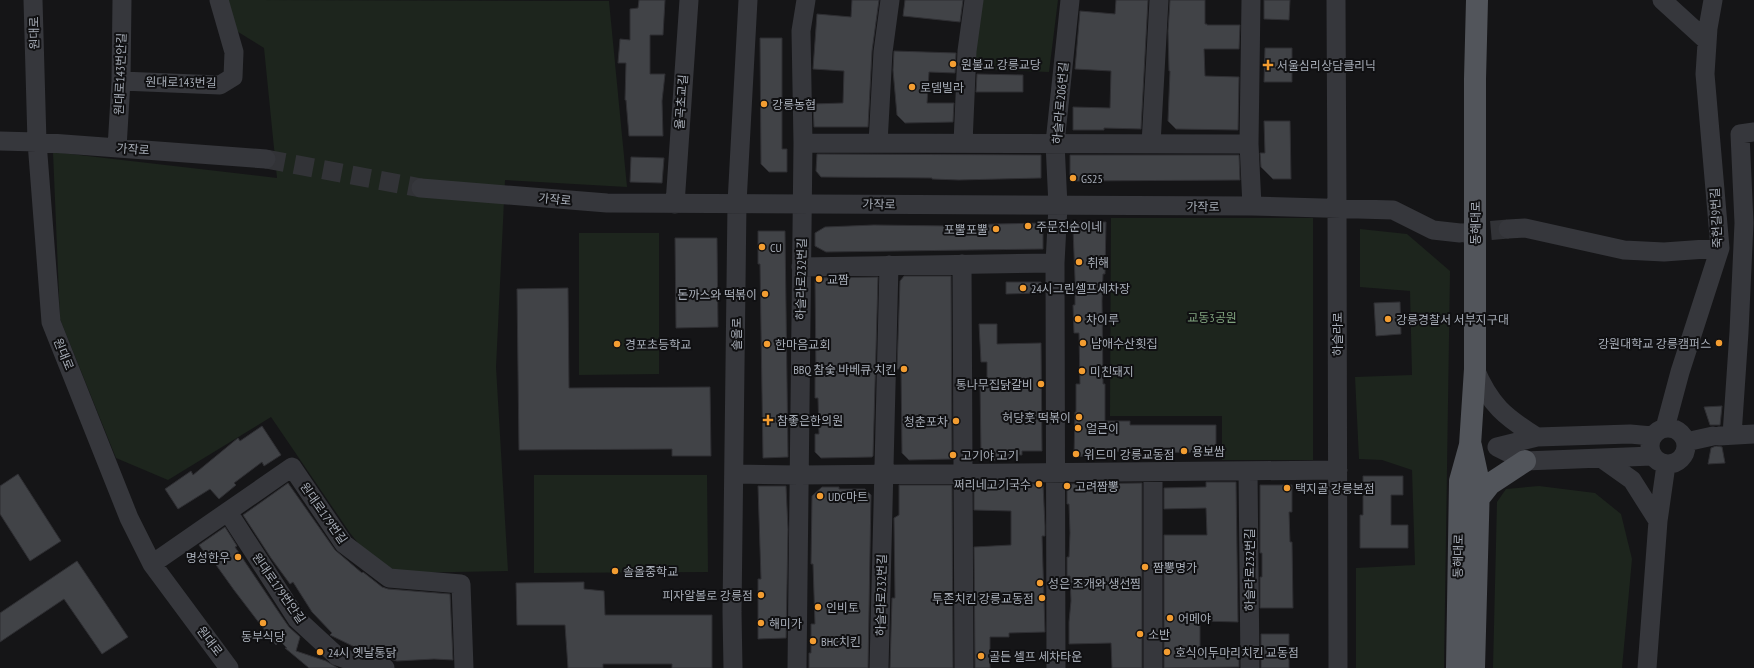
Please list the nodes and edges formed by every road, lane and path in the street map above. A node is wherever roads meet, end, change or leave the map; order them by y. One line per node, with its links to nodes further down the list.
1 (33, 0): 20 (street, 원대로)
2 (122, 0): 17 (street, 원대로143번안길)
3 (219, 0): 17 (street, 원대로143번길)
4 (689, 0): 31 (street, 율곡초교길)
5 (748, 0): 32 (street, 솔올로)
6 (806, 0): 21 (street)
7 (890, 0): 22 (street)
8 (974, 0): 23 (street)
9 (1070, 0): 24 (street, 하슬라로206번길)
10 (1159, 0): 25 (street)
11 (1251, 0): 26 (street)
12 (1336, 0): 35 (street, 하슬라로)
13 (1477, 0): 43 (main road, 동해대로)
14 (1662, 0): 16 (street)
15 (1713, 0): 16 (street, 죽헌길9번길)
16 (1707, 41): 38 (street, 죽헌길9번길)
17 (121, 81): 27 (street, 원대로143번안길)
18 (1754, 132): 46 (street)
19 (0, 141): 20 (street, 가작로)
20 (37, 142): 27 (street, 가작로); 65 (street, 원대로)
21 (803, 143): 22 (street); 30 (street)
22 (878, 143): 23 (street)
23 (963, 144): 24 (street)
24 (1055, 144): 25 (street); 33 (street, 하슬라로206번길)
25 (1151, 144): 26 (street)
26 (1249, 144): 34 (street)
27 (117, 148): 28 (street, 가작로)
28 (266, 159)
29 (421, 188): 31 (street, 가작로)
30 (802, 203): 32 (street, 가작로); 33 (street, 가작로); 42 (street, 하슬라로232번길)
31 (675, 204): 32 (street, 가작로)
32 (737, 204): 58 (street, 솔올로)
33 (1058, 206): 34 (street, 가작로); 39 (street)
34 (1252, 206): 35 (street, 가작로)
35 (1338, 207): 37 (street, 가작로); 54 (street, 하슬라로)
36 (1508, 229): 38 (street)
37 (1460, 234)
38 (1720, 248): 44 (street, 죽헌길9번길)
39 (1055, 263): 40 (street); 57 (street)
40 (962, 264): 41 (street); 60 (street)
41 (889, 265): 42 (street); 59 (street, 하슬라로232번길)
42 (801, 267): 61 (street, 하슬라로232번길)
43 (1475, 369): 47 (street); 49 (main road, 동해대로)
44 (1659, 432): 47 (street); 48 (street); 53 (street)
45 (1754, 434): 46 (street)
46 (1721, 436): 48 (street)
47 (1537, 437): 50 (street)
48 (1686, 442): 53 (street)
49 (1470, 445): 50 (street); 62 (main road, 동해대로); 77 (main road, 동해대로)
50 (1497, 447): 52 (street)
51 (1601, 458): 52 (street); 53 (street); 64 (street)
52 (1525, 461): 62 (main road)
53 (1659, 461): 64 (street)
54 (1338, 470): 55 (street); 76 (street, 하슬라로)
55 (1248, 471): 56 (street); 75 (street, 하슬라로232번길)
56 (1154, 472): 57 (street); 74 (street)
57 (1055, 473): 60 (street); 73 (street)
58 (735, 474): 61 (street); 69 (street, 솔올로)
59 (884, 474): 60 (street); 61 (street); 71 (street, 하슬라로232번길)
60 (963, 474): 72 (street)
61 (799, 475): 70 (street, 하슬라로232번길)
62 (1479, 498): 78 (main road, 동해대로)
63 (228, 512): 65 (street, 원대로179번길); 67 (street, 원대로179번안길); 68 (street, 원대로179번길)
64 (1658, 521): 79 (street)
65 (152, 564): 66 (street, 원대로)
66 (228, 666)
67 (385, 668)
68 (464, 668)
69 (733, 668)
70 (797, 668)
71 (879, 668)
72 (964, 668)
73 (1056, 668)
74 (1153, 668)
75 (1250, 668)
76 (1338, 668)
77 (1457, 668)
78 (1474, 668)
79 (1647, 668)

